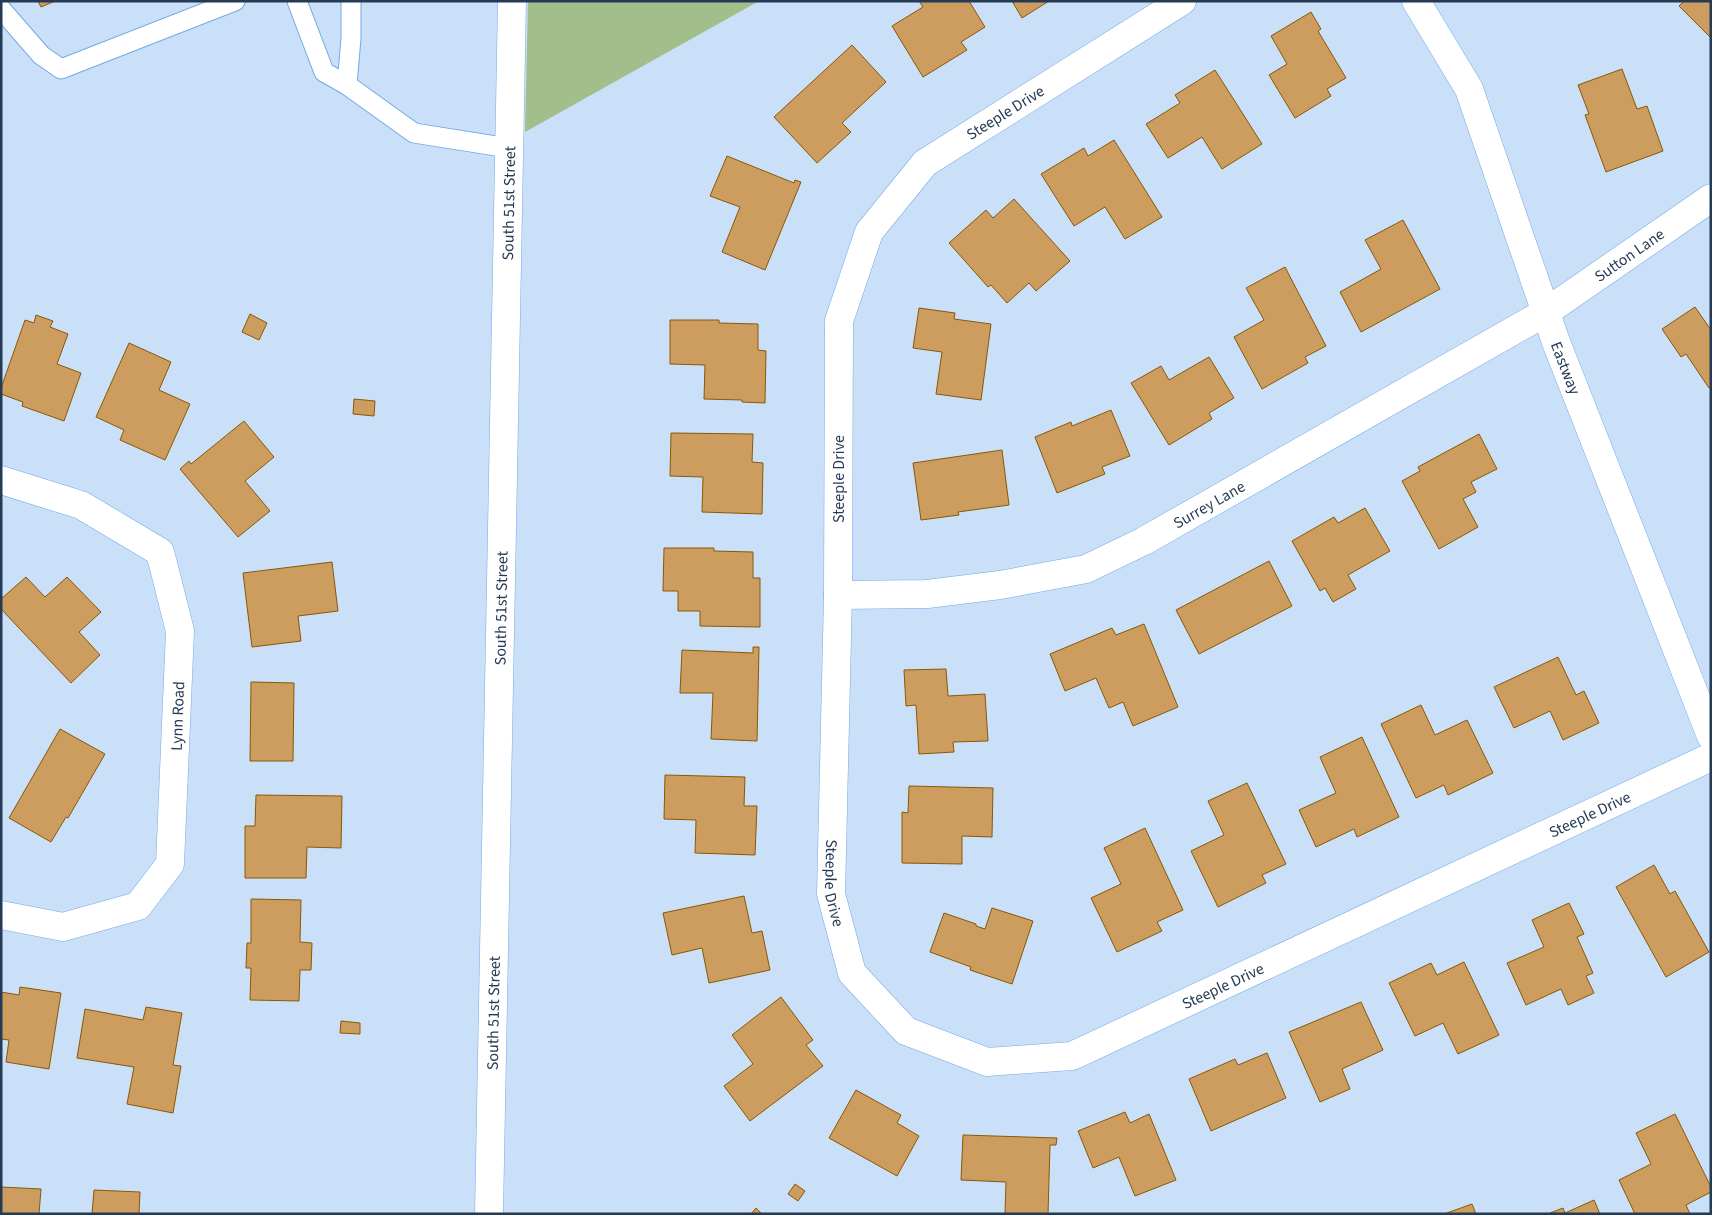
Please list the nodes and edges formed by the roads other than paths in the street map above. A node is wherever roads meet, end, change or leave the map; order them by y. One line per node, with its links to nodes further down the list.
1 (235, 1): 7 (lane)
2 (297, 1): 8 (lane)
3 (351, 1): 8 (lane)
4 (512, 1): 9 (street, South 51st Street)
5 (1182, 1): 13 (street, Steeple Drive)
6 (1416, 1): 11 (street, Eastway)
7 (1, 9)
8 (346, 84): 9 (lane)
9 (509, 148): 17 (street, South 51st Street)
10 (1711, 198): 11 (street, Sutton Lane)
11 (1546, 312): 13 (street, Surrey Lane); 14 (street, Eastway)
12 (1, 480): 16 (street, Lynn Road)
13 (838, 595): 15 (street, Steeple Drive)
14 (1711, 736)
15 (1711, 757)
16 (1, 915)
17 (489, 1214)

